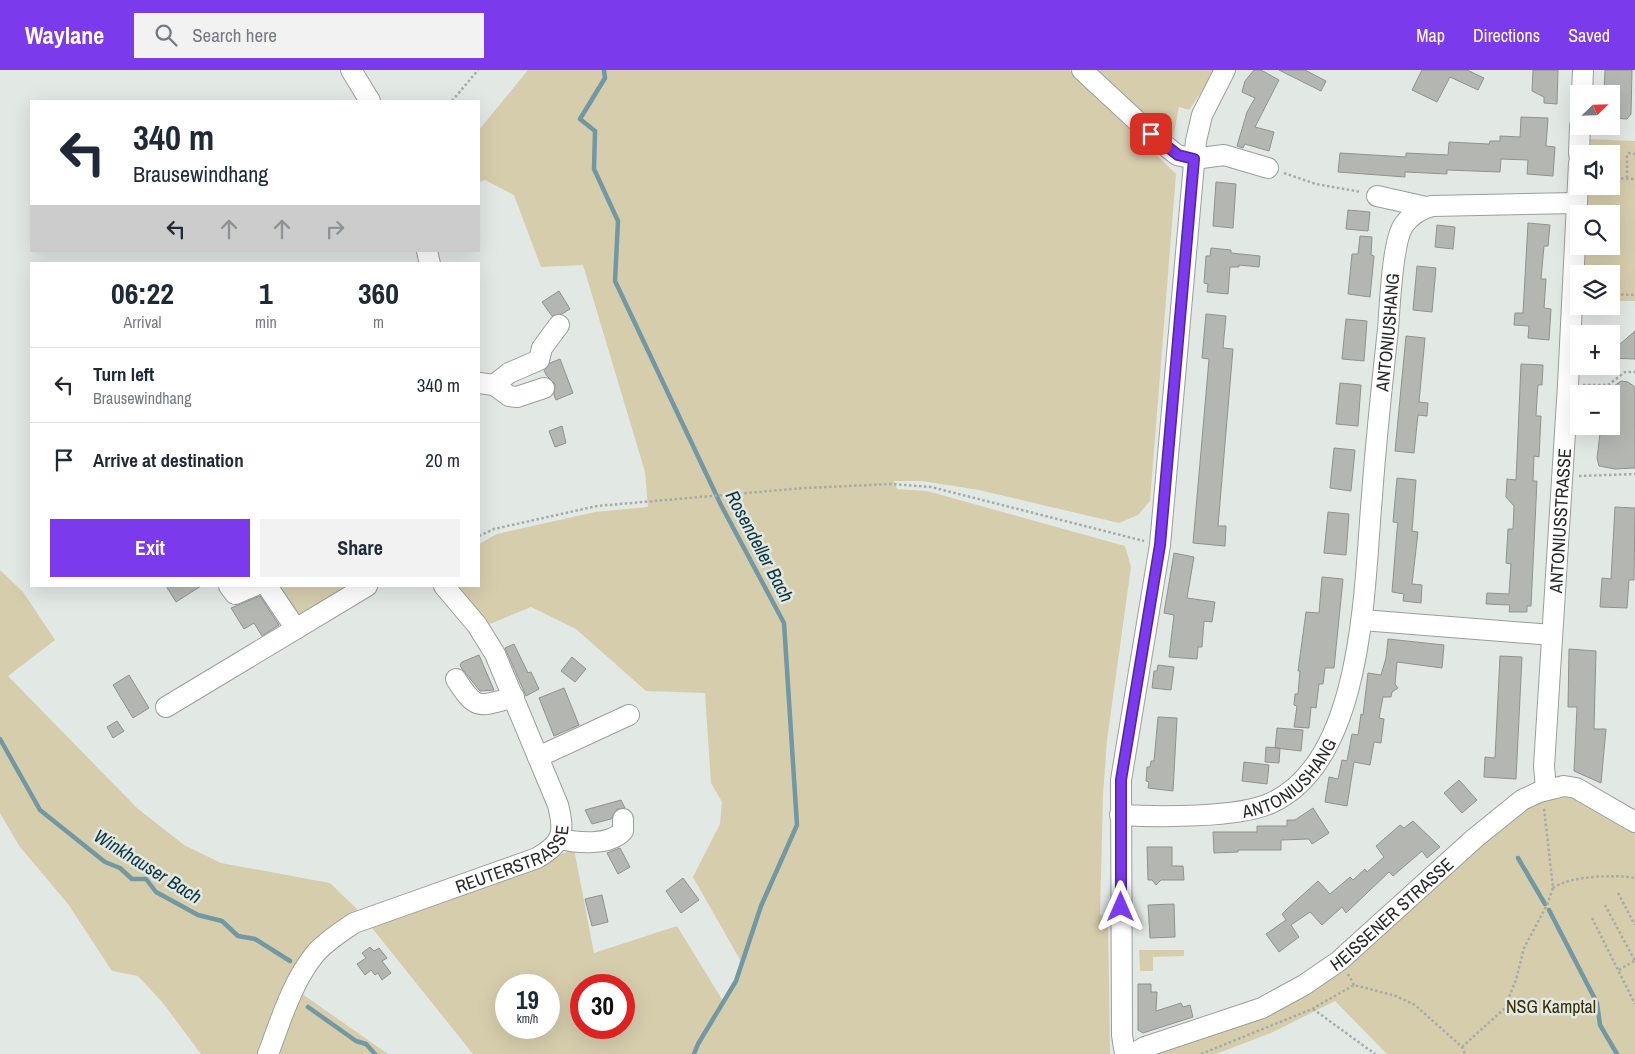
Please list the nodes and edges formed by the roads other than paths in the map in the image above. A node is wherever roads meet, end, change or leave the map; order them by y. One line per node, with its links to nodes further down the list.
1 (351, 70): 6 (street)
2 (1082, 70): 7 (street)
3 (1225, 70): 7 (street)
4 (1582, 70): 5 (street)
5 (1582, 85)
6 (369, 100)
7 (1194, 159): 8 (street); 30 (street)
8 (1268, 168)
9 (1577, 195): 11 (street, ANTONIUSSTRASSE)
10 (1377, 196): 12 (street)
11 (1576, 203): 12 (street, ANTONIUSHANG); 23 (street, ANTONIUSSTRASSE)
12 (1426, 208): 21 (street, ANTONIUSHANG)
13 (559, 325): 14 (street)
14 (486, 384): 15 (street)
15 (544, 388)
16 (230, 587): 17 (street)
17 (252, 587)
18 (268, 587): 22 (street)
19 (366, 587): 22 (street)
20 (445, 587): 25 (street, REUTERSTRASSE)
21 (1362, 620): 23 (street); 30 (street, ANTONIUSHANG)
22 (296, 629): 26 (street)
23 (1552, 635): 29 (street, ANTONIUSSTRASSE)
24 (456, 679): 25 (street)
25 (514, 697): 28 (street, REUTERSTRASSE)
26 (166, 706)
27 (629, 715): 28 (street)
28 (538, 757): 33 (street, REUTERSTRASSE)
29 (1542, 790): 32 (street); 36 (street, HEISSENER STRASSE)
30 (1120, 815): 35 (street)
31 (623, 819): 33 (street)
32 (1635, 822)
33 (560, 839): 34 (street, REUTERSTRASSE)
34 (268, 1054)
35 (1125, 1054)
36 (1133, 1054)

